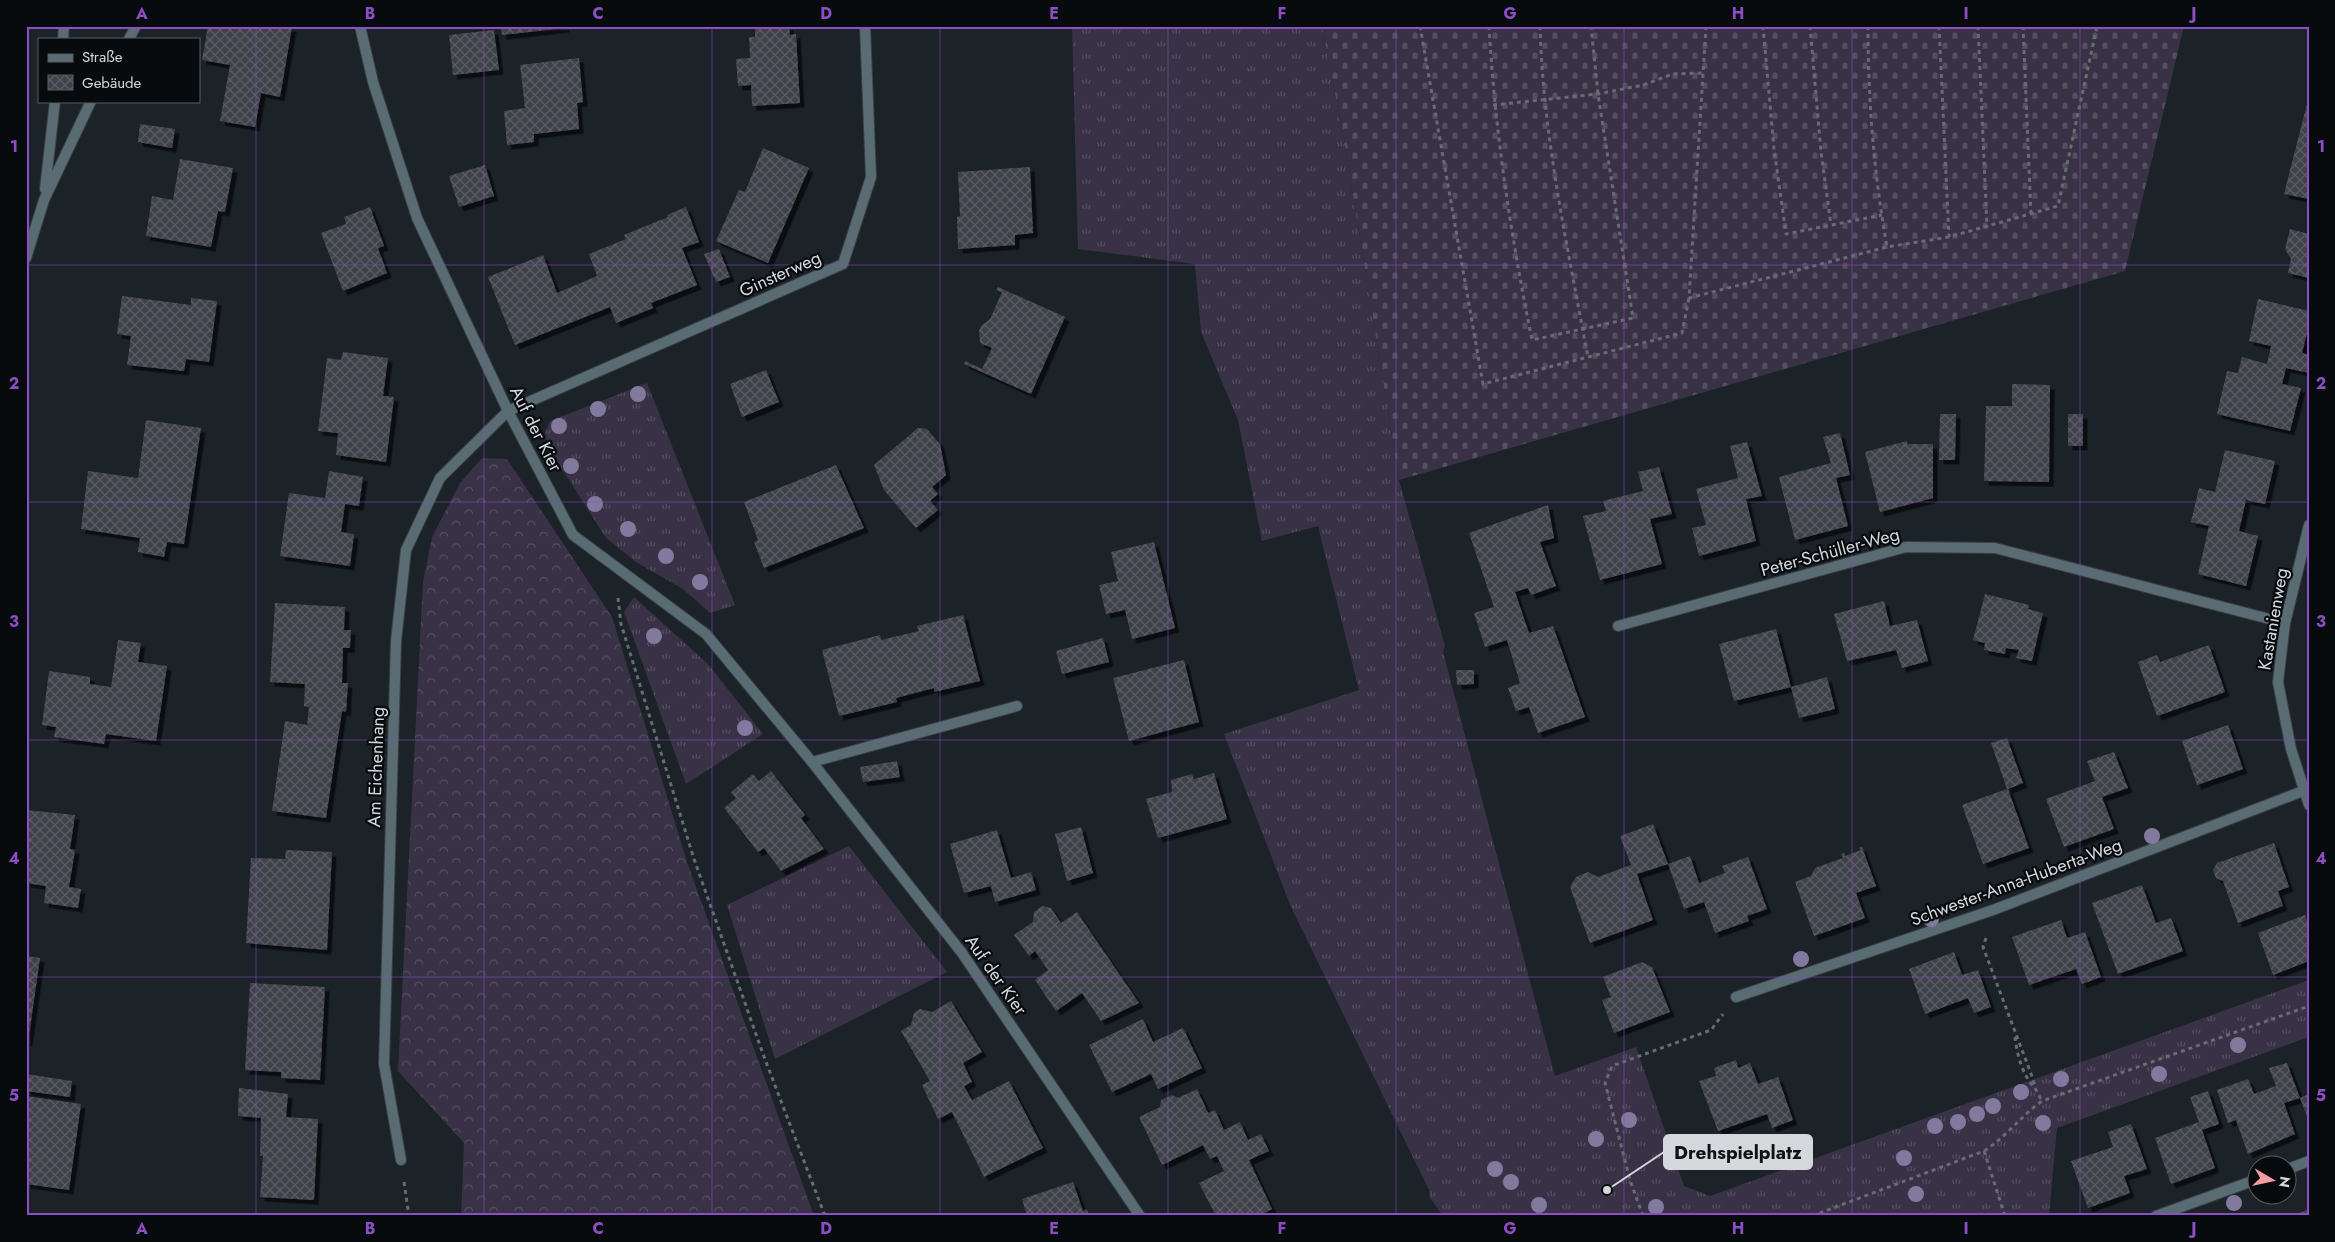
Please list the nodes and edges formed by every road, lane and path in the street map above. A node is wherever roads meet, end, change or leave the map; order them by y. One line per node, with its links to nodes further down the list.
1 (136, 26): 16 (street)
2 (360, 26): 34 (street, Auf der Kier)
3 (864, 26): 34 (street, Ginsterweg)
4 (1420, 26): 33 (path)
5 (1489, 26): 22 (path)
6 (1540, 26): 19 (path)
7 (1591, 26): 18 (path)
8 (1706, 26): 17 (path)
9 (1763, 26): 26 (path)
10 (1810, 26): 26 (path)
11 (1868, 26): 24 (path)
12 (1938, 26): 28 (path)
13 (1978, 26): 27 (path)
14 (2023, 26): 25 (path)
15 (2097, 26): 25 (path)
16 (130, 38)
17 (1703, 73): 18 (path); 31 (path)
18 (1598, 94): 19 (path); 32 (path)
19 (1544, 100): 22 (path); 32 (path)
20 (56, 102): 23 (street)
21 (91, 102): 23 (street)
22 (1493, 104): 32 (path)
23 (44, 200): 30 (street)
24 (1882, 215): 26 (path); 29 (path)
25 (2031, 215): 27 (path)
26 (1831, 226)
27 (1987, 227): 28 (path)
28 (1949, 237): 29 (path)
29 (1887, 248): 31 (path)
30 (26, 258)
31 (1688, 298): 33 (path)
32 (1583, 330): 33 (path)
33 (1588, 358)
34 (508, 411): 36 (street, Auf der Kier); 48 (street, Am Eichenhang)
35 (2309, 525): 37 (street, Kastanienweg)
36 (614, 566): 40 (street, Auf der Kier); 51 (path)
37 (2285, 623): 38 (street, Peter-Schüller-Weg); 41 (street, Kastanienweg)
38 (1618, 626)
39 (1017, 706): 40 (street)
40 (812, 762): 52 (street, Auf der Kier)
41 (2303, 791): 42 (street, Kastanienweg); 43 (street, Schwester-Anna-Huberta-Weg)
42 (2309, 805)
43 (1993, 910): 44 (street, Schwester-Anna-Huberta-Weg); 46 (path)
44 (1736, 997): 53 (path)
45 (2309, 1006): 46 (path)
46 (2042, 1101): 47 (path)
47 (1984, 1151): 54 (path); 55 (path)
48 (401, 1160): 50 (path)
49 (2248, 1183): 56 (street)
50 (409, 1216)
51 (825, 1216)
52 (1140, 1216)
53 (1643, 1216)
54 (1812, 1216)
55 (2005, 1216)
56 (2156, 1216)

